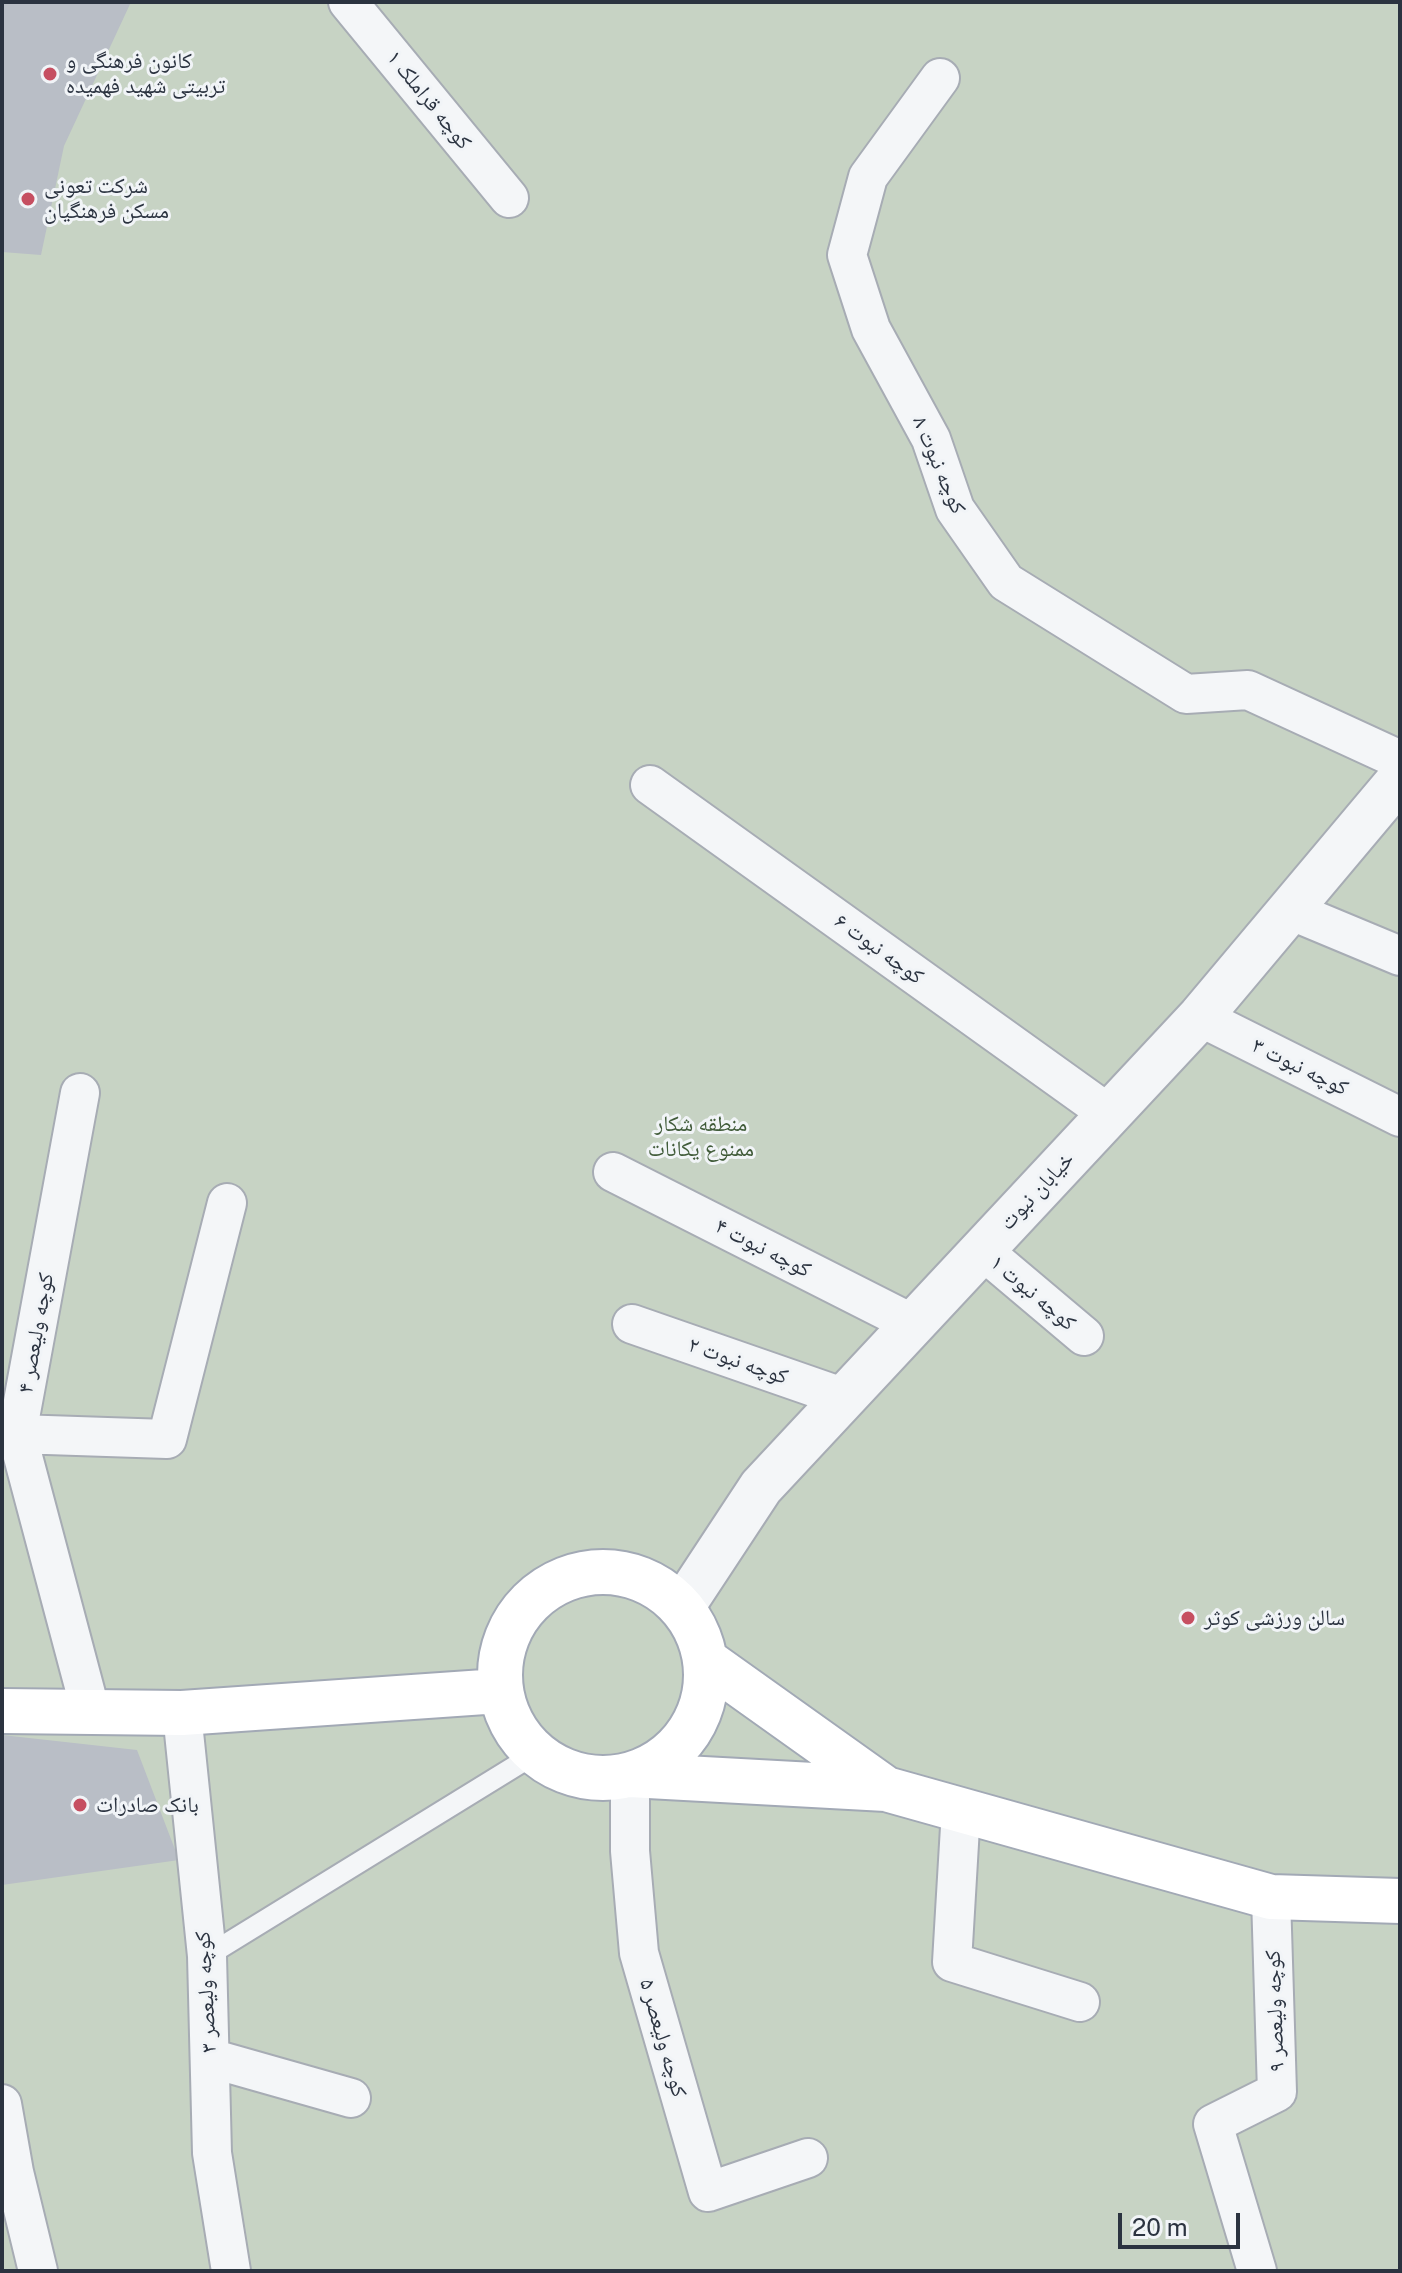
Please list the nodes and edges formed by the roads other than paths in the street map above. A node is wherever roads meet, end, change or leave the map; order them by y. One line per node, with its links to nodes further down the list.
1 (348, 2): 3 (street, کوچه قراملک ۱)
2 (940, 78): 4 (street, کوچه نبوت ۸)
3 (509, 198)
4 (1400, 760)
5 (1400, 779): 7 (street, خیابان نبوت)
6 (650, 785): 11 (street, کوچه نبوت ۶)
7 (1292, 911): 8 (street); 9 (street, خیابان نبوت)
8 (1400, 956)
9 (1200, 1017): 11 (street, خیابان نبوت); 12 (street, کوچه نبوت ۳)
10 (80, 1093): 20 (street, کوچه ولیعصر ۴)
11 (1109, 1114): 15 (street, خیابان نبوت)
12 (1400, 1117)
13 (613, 1172): 17 (street, کوچه نبوت ۴)
14 (227, 1203): 20 (street)
15 (982, 1250): 17 (street, خیابان نبوت); 18 (street, کوچه نبوت ۱)
16 (632, 1324): 19 (street, کوچه نبوت ۲)
17 (913, 1324): 19 (street, خیابان نبوت)
18 (1084, 1336)
19 (845, 1398): 21 (street, خیابان نبوت)
20 (10, 1430): 24 (street, کوچه ولیعصر ۴)
21 (682, 1607): 22 (main road); 23 (main road)
22 (705, 1660): 28 (main road); 29 (main road)
23 (499, 1691): 26 (main road); 27 (main road)
24 (90, 1709): 25 (main road); 26 (main road)
25 (2, 1711)
26 (182, 1713): 33 (street, کوچه ولیعصر ۳)
27 (535, 1754): 28 (main road); 33 (lane)
28 (630, 1775): 29 (main road); 38 (street, کوچه ولیعصر ۵)
29 (886, 1789): 30 (main road)
30 (961, 1810): 31 (main road); 34 (street)
31 (1271, 1897): 32 (main road); 42 (street, کوچه ولیعصر ۹)
32 (1400, 1901)
33 (207, 1956): 35 (street, کوچه ولیعصر ۳)
34 (1080, 2002)
35 (210, 2058): 36 (street); 41 (street, کوچه ولیعصر ۳)
36 (351, 2098)
37 (2, 2104): 39 (street)
38 (808, 2158)
39 (8, 2174): 40 (street)
40 (38, 2271)
41 (231, 2271)
42 (1257, 2271)

